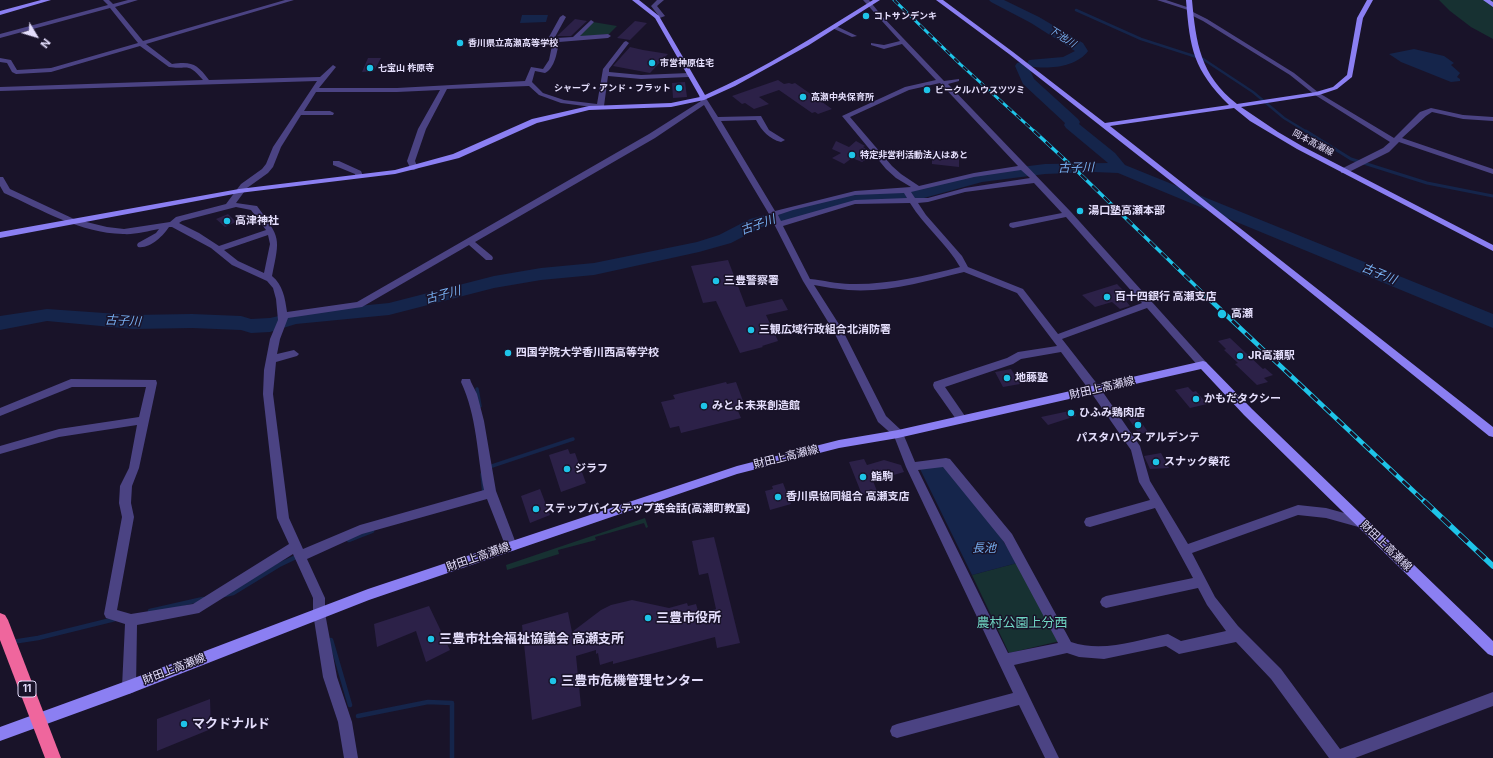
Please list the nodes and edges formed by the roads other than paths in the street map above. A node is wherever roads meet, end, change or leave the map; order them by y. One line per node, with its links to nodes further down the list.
1 (48, 0): 17 (street)
2 (106, 0): 15 (street)
3 (135, 0): 15 (street)
4 (291, 0): 28 (street)
5 (635, 0): 18 (street)
6 (662, 0): 18 (street)
7 (877, 0): 13 (street)
8 (939, 0): 54 (street)
9 (1160, 0): 16 (street)
10 (1189, 0): 16 (street, 岡本高瀬線)
11 (1370, 0): 45 (street)
12 (1486, 0): 14 (street)
13 (868, 2): 21 (street); 27 (street)
14 (1493, 5)
15 (112, 6): 22 (street); 28 (street)
16 (1190, 11): 45 (street); 48 (street, 岡本高瀬線)
17 (0, 13)
18 (657, 17): 34 (street)
19 (563, 18): 26 (street)
20 (591, 22): 25 (street)
21 (834, 27): 24 (street); 46 (street)
22 (0, 36)
23 (608, 36): 25 (street)
24 (854, 36)
25 (575, 38): 26 (street)
26 (556, 40): 40 (street)
27 (904, 42): 30 (street); 39 (street)
28 (142, 44): 35 (street); 38 (street)
29 (626, 44): 33 (street)
30 (874, 44)
31 (0, 60): 35 (street)
32 (333, 67): 36 (street)
33 (604, 74): 34 (street); 49 (street)
34 (689, 75): 46 (street)
35 (49, 79): 38 (street); 42 (street)
36 (322, 79): 38 (street); 43 (street)
37 (957, 80): 39 (street)
38 (207, 81)
39 (942, 82): 58 (street); 65 (street)
40 (528, 84): 41 (street); 49 (street)
41 (445, 87): 44 (street); 59 (street)
42 (0, 89)
43 (314, 90): 44 (street); 50 (street)
44 (347, 91): 47 (street)
45 (1317, 94): 48 (street); 56 (street)
46 (704, 99): 49 (street); 52 (street); 77 (street)
47 (341, 100)
48 (1235, 105): 54 (street); 60 (street, 岡本高瀬線)
49 (600, 106): 59 (street)
50 (299, 113): 51 (street); 66 (street)
51 (330, 113)
52 (715, 119): 55 (street); 69 (street)
53 (1493, 119): 56 (street)
54 (1105, 125): 98 (street)
55 (781, 140)
56 (1396, 140): 60 (street); 61 (street)
57 (336, 163): 62 (street)
58 (1023, 167): 64 (street); 65 (street)
59 (414, 168): 62 (street)
60 (1344, 171): 79 (street, 岡本高瀬線)
61 (1493, 172)
62 (359, 176): 66 (street)
63 (0, 179): 71 (street)
64 (1035, 180): 67 (street); 70 (street)
65 (917, 188): 67 (street)
66 (239, 191): 68 (street); 71 (street)
67 (909, 195): 69 (street); 72 (street); 82 (street)
68 (229, 206): 73 (street); 75 (street)
69 (773, 214): 72 (street)
70 (1068, 214): 74 (street); 85 (street)
71 (71, 221): 73 (street); 76 (street)
72 (779, 224): 84 (street)
73 (170, 225): 78 (street); 80 (street)
74 (1013, 225)
75 (271, 231): 80 (street); 83 (street)
76 (0, 235)
77 (470, 242): 81 (street); 86 (street)
78 (141, 245)
79 (1493, 248)
80 (218, 249): 83 (street)
81 (489, 258)
82 (965, 269): 84 (street); 87 (street)
83 (266, 277): 86 (street)
84 (807, 281): 97 (street)
85 (1148, 304): 87 (street); 91 (street)
86 (282, 316): 90 (street)
87 (1056, 338): 88 (street)
88 (1064, 348): 93 (street); 96 (street)
89 (294, 354): 90 (street)
90 (271, 359): 107 (street)
91 (1203, 365): 93 (street, 財田上高瀬線); 104 (street, 財田上高瀬線)
92 (466, 382): 101 (street)
93 (1095, 390): 96 (street, 財田上高瀬線); 102 (street)
94 (0, 412): 95 (street)
95 (143, 420): 99 (street); 112 (street)
96 (962, 420): 97 (street, 財田上高瀬線)
97 (898, 434): 100 (street); 105 (street, 財田上高瀬線)
98 (1493, 434)
99 (0, 450)
100 (911, 467): 115 (street); 117 (street)
101 (491, 493): 105 (street); 107 (street)
102 (1157, 503): 103 (street); 106 (street)
103 (1090, 522)
104 (1362, 523): 106 (street); 116 (street, 財田上高瀬線)
105 (511, 546): 110 (street, 財田上高瀬線)
106 (1185, 550): 108 (street)
107 (298, 552): 110 (street); 112 (street)
108 (1201, 582): 109 (street); 113 (street)
109 (1106, 602)
110 (319, 613): 118 (street, 財田上高瀬線); 125 (street)
111 (0, 620): 114 (highway, 11)
112 (131, 620): 118 (street)
113 (1238, 635): 115 (street); 127 (street)
114 (5, 647): 121 (highway, 11)
115 (1067, 647): 117 (street)
116 (1493, 650)
117 (1005, 660): 119 (street)
118 (129, 687): 121 (street, 財田上高瀬線)
119 (1023, 697): 122 (street); 126 (street)
120 (1493, 699): 127 (street)
121 (39, 720): 123 (street, 財田上高瀬線); 124 (highway, 11)
122 (897, 731)
123 (0, 734)
124 (53, 758)
125 (351, 758)
126 (1052, 758)
127 (1337, 758)

